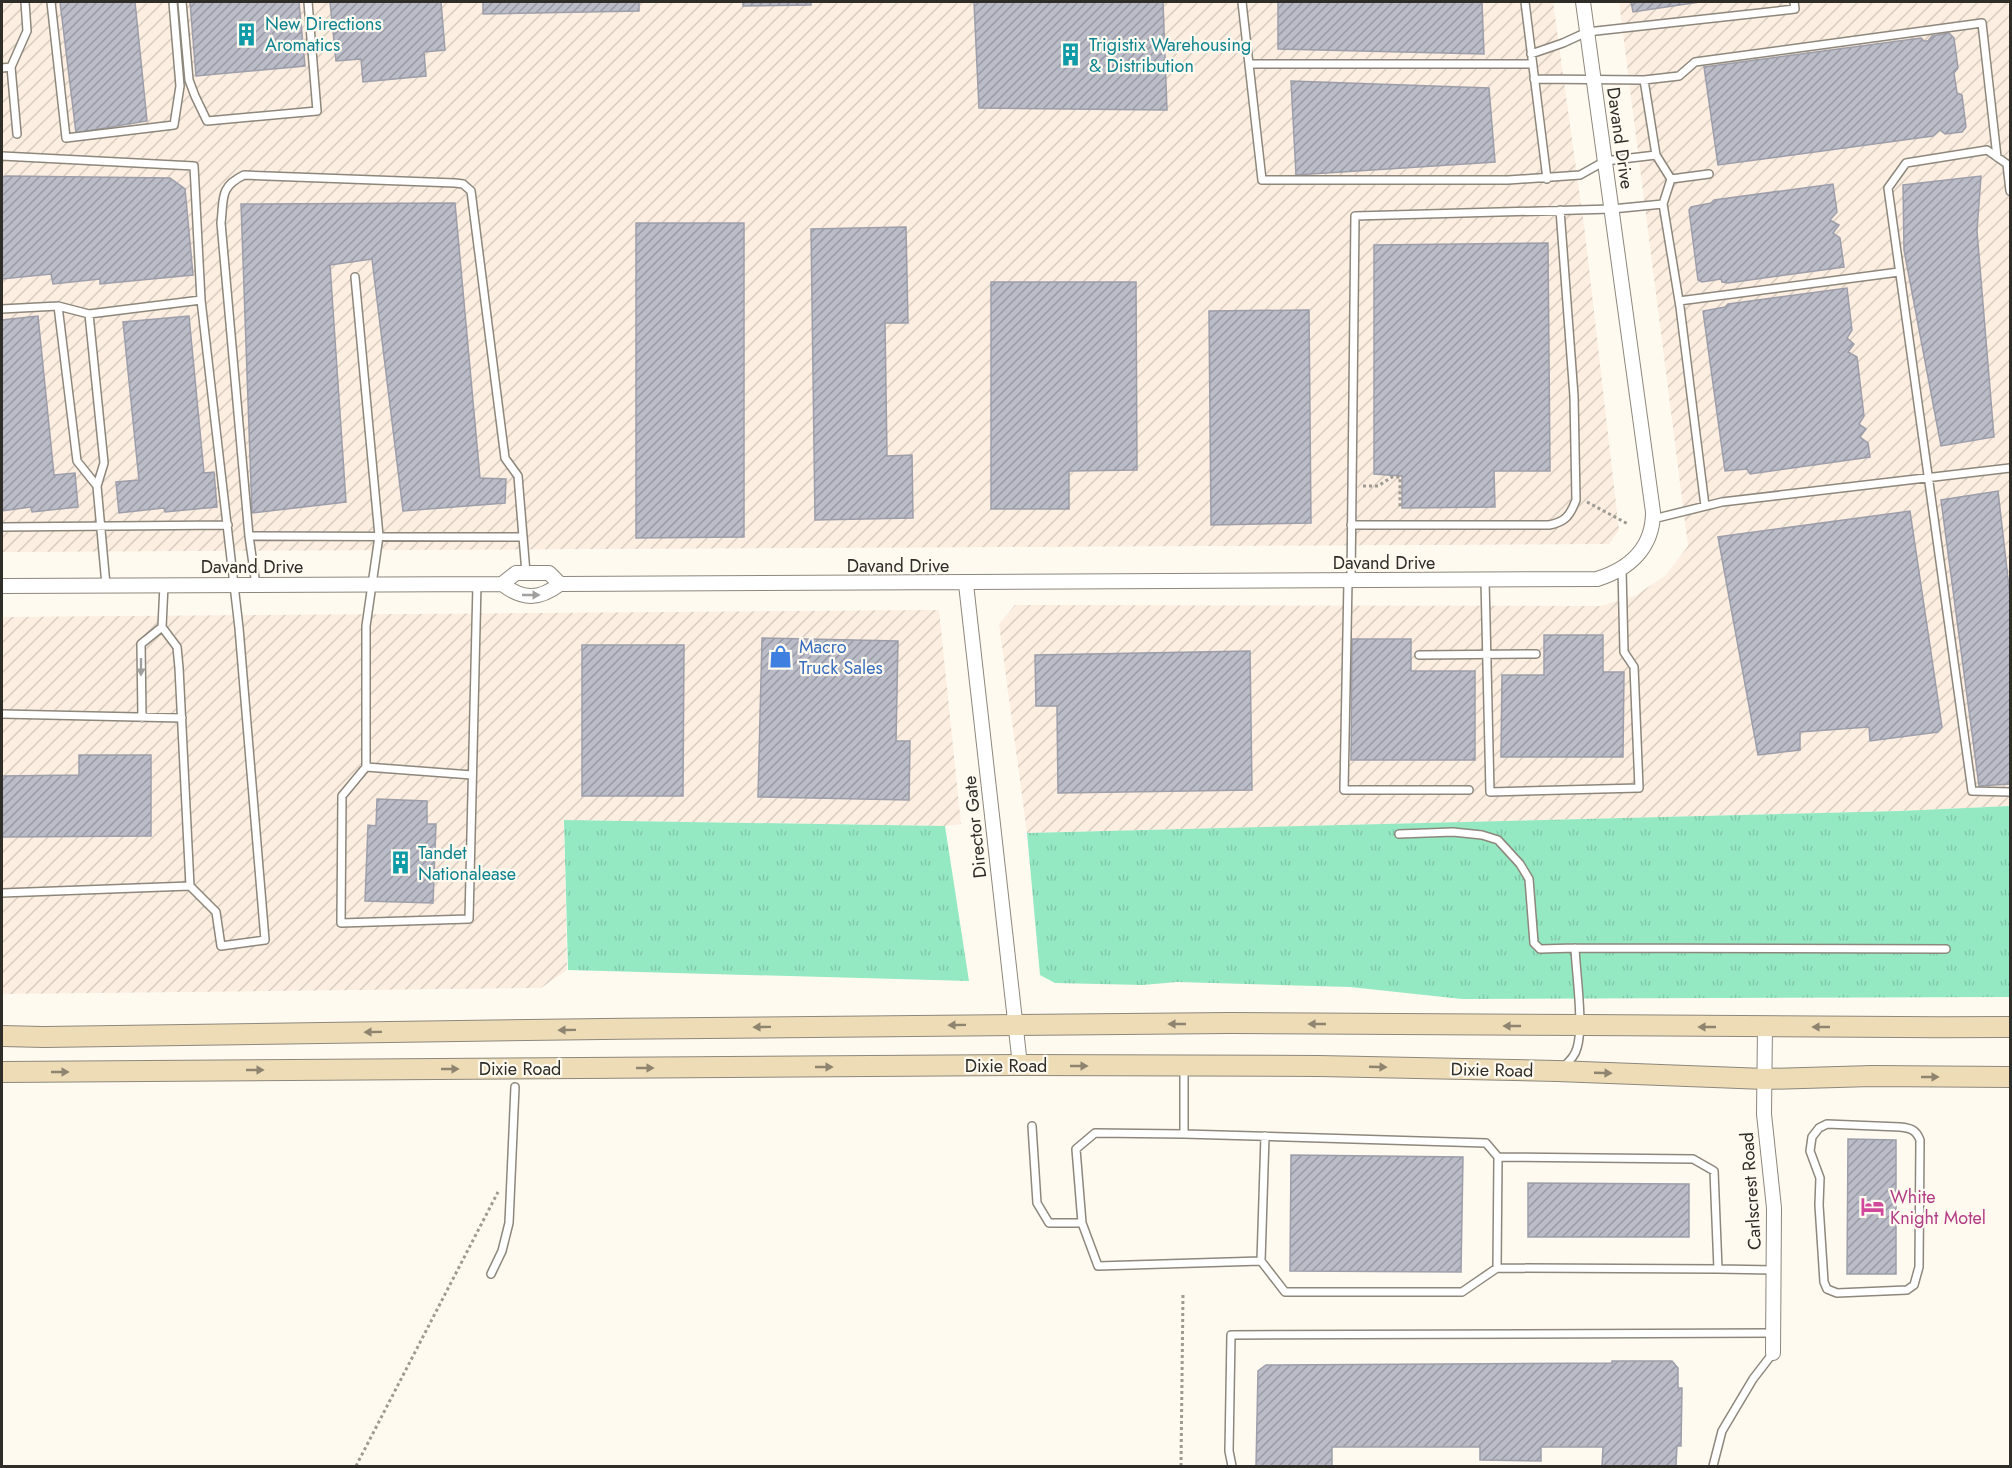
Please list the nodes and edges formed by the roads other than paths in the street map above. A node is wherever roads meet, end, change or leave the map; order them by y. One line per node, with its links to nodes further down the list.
1 (25, 2): 15 (lane)
2 (51, 2): 3 (lane)
3 (173, 2)
4 (182, 2): 5 (lane)
5 (308, 2)
6 (1242, 2): 12 (lane)
7 (1525, 2): 11 (lane)
8 (1583, 2): 10 (street, Davand Drive)
9 (1794, 2): 10 (lane)
10 (1587, 32): 11 (lane); 16 (street, Davand Drive)
11 (1531, 54): 13 (lane)
12 (1248, 64): 13 (lane); 25 (lane)
13 (1532, 64): 17 (lane)
14 (2, 68): 15 (lane)
15 (11, 68): 19 (lane)
16 (1594, 79): 17 (lane); 18 (lane); 23 (street, Davand Drive)
17 (1534, 80): 25 (lane)
18 (1644, 81): 20 (lane); 22 (lane)
19 (17, 134)
20 (1656, 155): 23 (lane); 26 (lane)
21 (2, 156): 33 (lane)
22 (1997, 157): 27 (lane); 31 (lane)
23 (1605, 161): 25 (lane); 29 (street, Davand Drive)
24 (1709, 174): 26 (lane)
25 (1547, 179)
26 (1671, 179): 28 (lane)
27 (2010, 190)
28 (1663, 204): 29 (lane); 34 (lane)
29 (1612, 209): 30 (lane); 42 (street, Davand Drive)
30 (1560, 210): 44 (lane); 44 (lane)
31 (1899, 272): 34 (lane); 39 (lane)
32 (355, 277): 48 (lane)
33 (201, 300): 37 (lane); 43 (lane)
34 (1679, 301): 41 (lane)
35 (58, 306): 36 (lane); 37 (lane); 40 (lane)
36 (2, 309)
37 (89, 314): 40 (lane)
38 (2010, 468): 39 (lane)
39 (1928, 478): 41 (lane); 74 (lane)
40 (97, 486): 46 (lane)
41 (1705, 506): 42 (lane)
42 (1653, 519): 50 (street, Davand Drive)
43 (228, 525): 46 (lane); 61 (lane)
44 (1351, 525): 53 (lane)
45 (2, 527): 46 (lane)
46 (102, 527): 59 (lane)
47 (249, 536): 48 (lane); 49 (lane); 62 (lane)
48 (379, 536): 49 (lane); 54 (lane)
49 (523, 537): 51 (lane)
50 (1622, 569): 52 (street, Davand Drive); 65 (lane)
51 (526, 573): 56 (street, Davand Drive); 57 (street, Davand Drive)
52 (1485, 580): 53 (street, Davand Drive); 65 (lane)
53 (1349, 581): 58 (street, Davand Drive); 73 (lane)
54 (373, 583): 55 (street, Davand Drive); 62 (street, Davand Drive); 71 (lane)
55 (477, 584): 56 (street, Davand Drive); 72 (lane)
56 (502, 584): 57 (street, Davand Drive, one-way to 57)
57 (560, 584): 58 (street, Davand Drive)
58 (966, 584): 80 (street, Director Gate)
59 (106, 585): 60 (street, Davand Drive); 63 (street, Davand Drive)
60 (164, 585): 61 (street, Davand Drive); 64 (lane)
61 (235, 585): 62 (street, Davand Drive); 76 (lane)
62 (256, 585)
63 (2, 586)
64 (162, 627): 69 (lane, one-way to 69); 70 (lane)
65 (1487, 654): 66 (lane); 67 (lane)
66 (1536, 654)
67 (1419, 655)
68 (2, 714): 69 (lane)
69 (142, 718): 70 (lane)
70 (182, 718): 76 (lane)
71 (366, 767): 72 (lane); 72 (lane)
72 (472, 775)
73 (1469, 790)
74 (2010, 792)
75 (1399, 834): 78 (lane)
76 (190, 886): 77 (lane)
77 (2, 893)
78 (1575, 948): 79 (lane); 81 (lane)
79 (1947, 949)
80 (1016, 1024): 81 (main road, one-way to 80); 84 (main road, one-way to 84); 85 (street, Director Gate)
81 (1579, 1026): 83 (main road, one-way to 81); 87 (lane)
82 (2010, 1027): 83 (main road, one-way to 83)
83 (1765, 1028): 90 (street, Carlscrest Road)
84 (2, 1036)
85 (1020, 1065): 86 (main road, Dixie Road, one-way to 86); 88 (main road, Dixie Road, one-way to 85)
86 (1184, 1066): 87 (main road, Dixie Road, one-way to 87); 93 (lane)
87 (1557, 1071): 90 (main road, Dixie Road, one-way to 90)
88 (2, 1072)
89 (2010, 1077): 90 (main road, Dixie Road, one-way to 89)
90 (1765, 1079): 101 (street, Carlscrest Road)
91 (515, 1087): 102 (lane)
92 (1032, 1126): 97 (lane)
93 (1184, 1134): 94 (lane); 97 (lane)
94 (1264, 1136): 95 (lane); 98 (lane)
95 (1498, 1157): 99 (lane); 100 (lane)
96 (1819, 1205): 96 (lane)
97 (1082, 1223): 98 (lane)
98 (1261, 1261): 99 (lane)
99 (1497, 1268): 100 (lane)
100 (1718, 1269): 101 (lane)
101 (1774, 1270): 103 (street, Carlscrest Road)
102 (490, 1274)
103 (1773, 1333): 104 (street, Carlscrest Road); 105 (lane)
104 (1773, 1353): 106 (lane)
105 (1232, 1467)
106 (1713, 1467)

